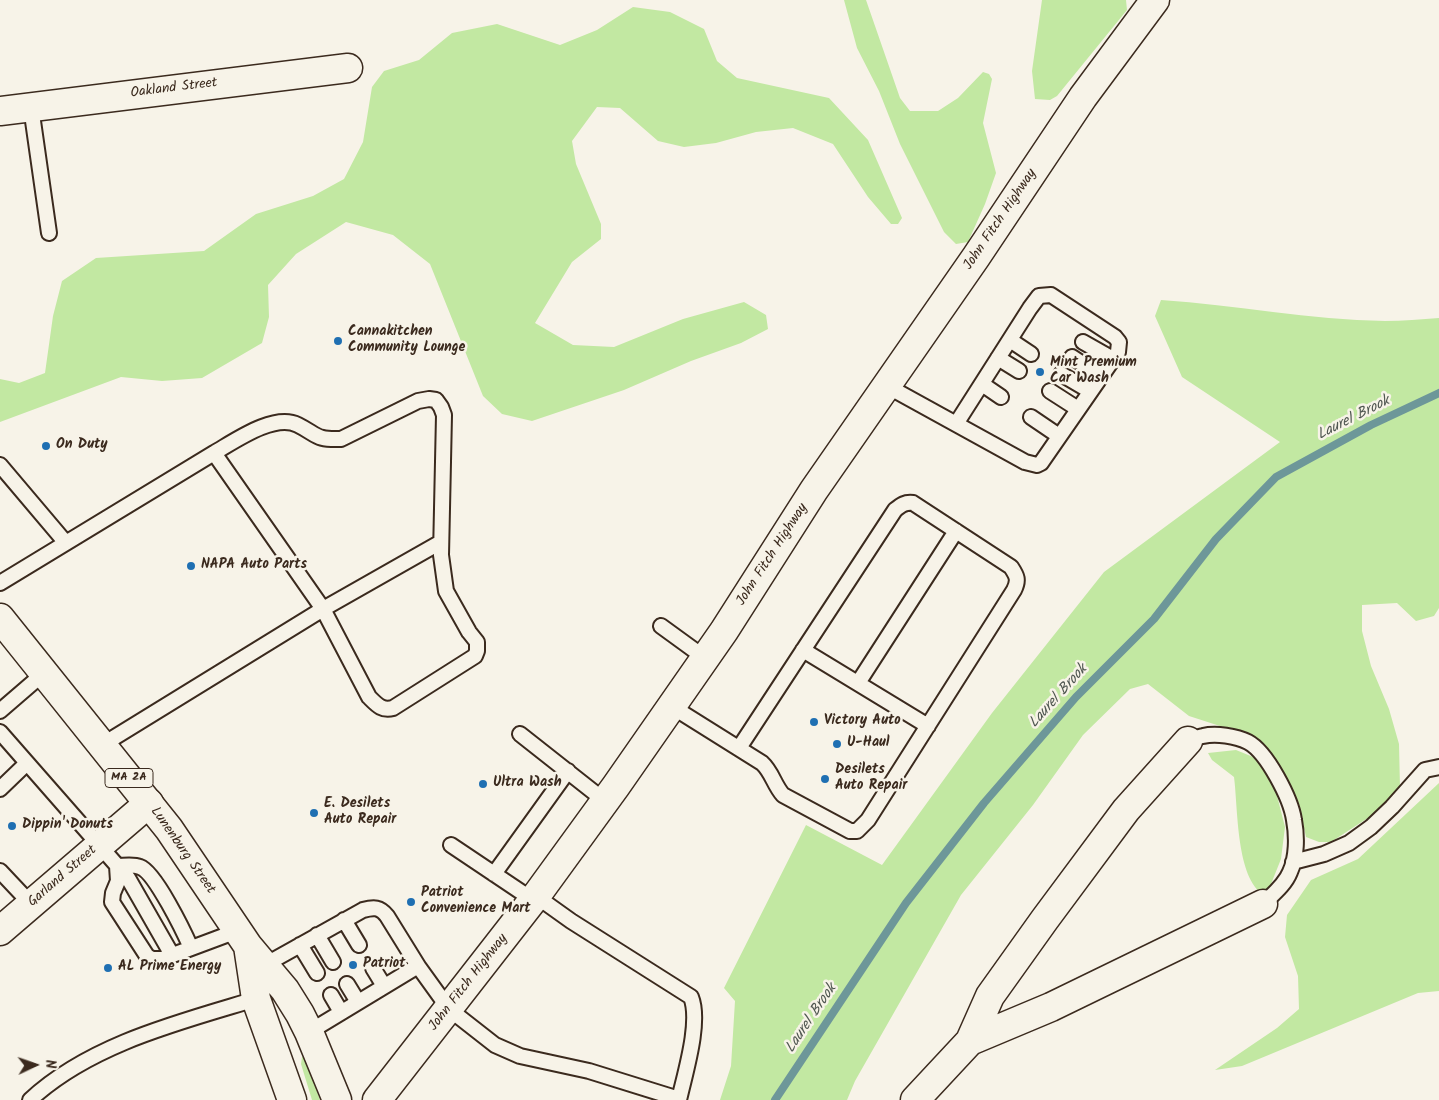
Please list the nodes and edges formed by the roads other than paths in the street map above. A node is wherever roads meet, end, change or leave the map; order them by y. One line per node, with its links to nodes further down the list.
1 (1155, 0): 16 (main road, John Fitch Highway)
2 (348, 68): 3 (main road, Oakland Street)
3 (30, 108): 4 (main road, Oakland Street); 5 (lane)
4 (0, 112)
5 (49, 233)
6 (1010, 340): 8 (lane); 10 (lane); 11 (lane)
7 (1083, 342): 11 (lane)
8 (1031, 354)
9 (1072, 357): 14 (lane)
10 (998, 358): 12 (lane); 15 (lane)
11 (1113, 359): 14 (lane)
12 (1019, 371)
13 (1061, 374): 18 (lane)
14 (1101, 376): 18 (lane)
15 (982, 384): 19 (lane); 22 (lane)
16 (887, 386): 22 (lane); 34 (main road, John Fitch Highway)
17 (1050, 391): 20 (lane)
18 (1090, 391): 20 (lane)
19 (1001, 397)
20 (1078, 409): 23 (lane)
21 (1032, 417): 23 (lane)
22 (956, 424): 23 (lane)
23 (1060, 436)
24 (214, 453): 27 (lane); 28 (lane); 30 (lane)
25 (0, 464): 28 (lane)
26 (956, 531): 33 (lane); 36 (lane); 39 (lane)
27 (441, 542): 30 (lane); 30 (lane)
28 (66, 543): 29 (lane)
29 (0, 583)
30 (322, 609): 43 (lane)
31 (661, 626): 34 (lane)
32 (3, 628): 35 (main road, Lunenburg Street / MA 2A)
33 (803, 650): 36 (lane); 44 (lane)
34 (705, 658): 37 (main road, John Fitch Highway)
35 (44, 673): 38 (lane); 43 (main road, Lunenburg Street / MA 2A)
36 (858, 683): 39 (lane)
37 (671, 706): 44 (lane); 49 (main road, John Fitch Highway)
38 (0, 711)
39 (928, 726): 44 (lane)
40 (0, 732): 45 (lane)
41 (520, 734): 47 (lane)
42 (1188, 741): 53 (lane); 80 (main road)
43 (102, 745): 50 (main road, Lunenburg Street / MA 2A)
44 (739, 748)
45 (26, 763): 48 (lane); 51 (lane)
46 (1439, 767): 53 (lane)
47 (568, 772): 49 (lane); 56 (lane)
48 (0, 789)
49 (605, 801): 57 (main road, John Fitch Highway)
50 (149, 803): 51 (main road, Garland Street); 66 (main road, Lunenburg Street / MA 2A)
51 (98, 845): 54 (lane); 59 (main road, Garland Street)
52 (451, 845): 56 (lane)
53 (1293, 862): 58 (lane)
54 (117, 866): 65 (lane); 67 (lane); 67 (lane)
55 (0, 871): 59 (lane)
56 (494, 874): 57 (lane)
57 (535, 898): 77 (main road, John Fitch Highway); 82 (lane)
58 (1263, 904): 80 (main road)
59 (32, 905): 61 (main road, Garland Street)
60 (344, 920): 62 (lane); 64 (lane); 69 (lane)
61 (0, 931)
62 (317, 935): 63 (lane); 68 (lane)
63 (300, 945): 66 (lane); 71 (lane)
64 (359, 945)
65 (191, 948): 66 (lane); 67 (lane)
66 (250, 954): 75 (main road, Lunenburg Street / MA 2A); 79 (main road, Lunenburg Street / MA 2A)
67 (172, 955)
68 (333, 962)
69 (418, 966): 73 (lane); 77 (lane)
70 (373, 968): 73 (lane)
71 (317, 973)
72 (347, 984): 76 (lane)
73 (384, 986): 76 (lane)
74 (330, 995): 78 (lane)
75 (256, 999): 81 (lane); 85 (main road, Lunenburg Street / MA 2A)
76 (358, 1002): 78 (lane)
77 (450, 1008): 82 (lane); 87 (main road, John Fitch Highway)
78 (341, 1012): 79 (lane)
79 (309, 1032): 86 (main road, Lunenburg Street / MA 2A)
80 (970, 1040): 88 (main road)
81 (54, 1079): 83 (lane); 84 (lane)
82 (679, 1099)
83 (30, 1100)
84 (40, 1100)
85 (292, 1100)
86 (337, 1100)
87 (378, 1100)
88 (915, 1100)

